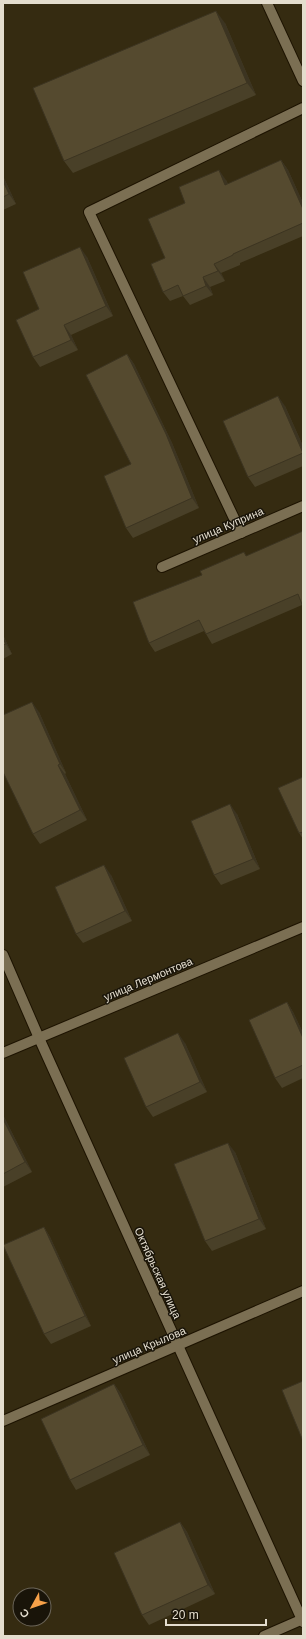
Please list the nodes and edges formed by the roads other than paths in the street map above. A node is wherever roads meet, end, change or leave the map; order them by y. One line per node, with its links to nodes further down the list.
1 (267, 3): 2 (street)
2 (303, 81)
3 (303, 108): 5 (street)
4 (303, 506): 5 (street, улица Куприна)
5 (241, 532): 6 (street, улица Куприна)
6 (162, 566)
7 (303, 927): 9 (street, улица Лермонтова)
8 (3, 955): 9 (street, Октябрьская улица)
9 (39, 1038): 10 (street, улица Лермонтова); 12 (street, Октябрьская улица)
10 (3, 1053)
11 (303, 1291): 12 (street, улица Крылова)
12 (178, 1346): 13 (street, улица Крылова); 14 (street, Октябрьская улица)
13 (3, 1421)
14 (303, 1620): 15 (street)
15 (264, 1636)

